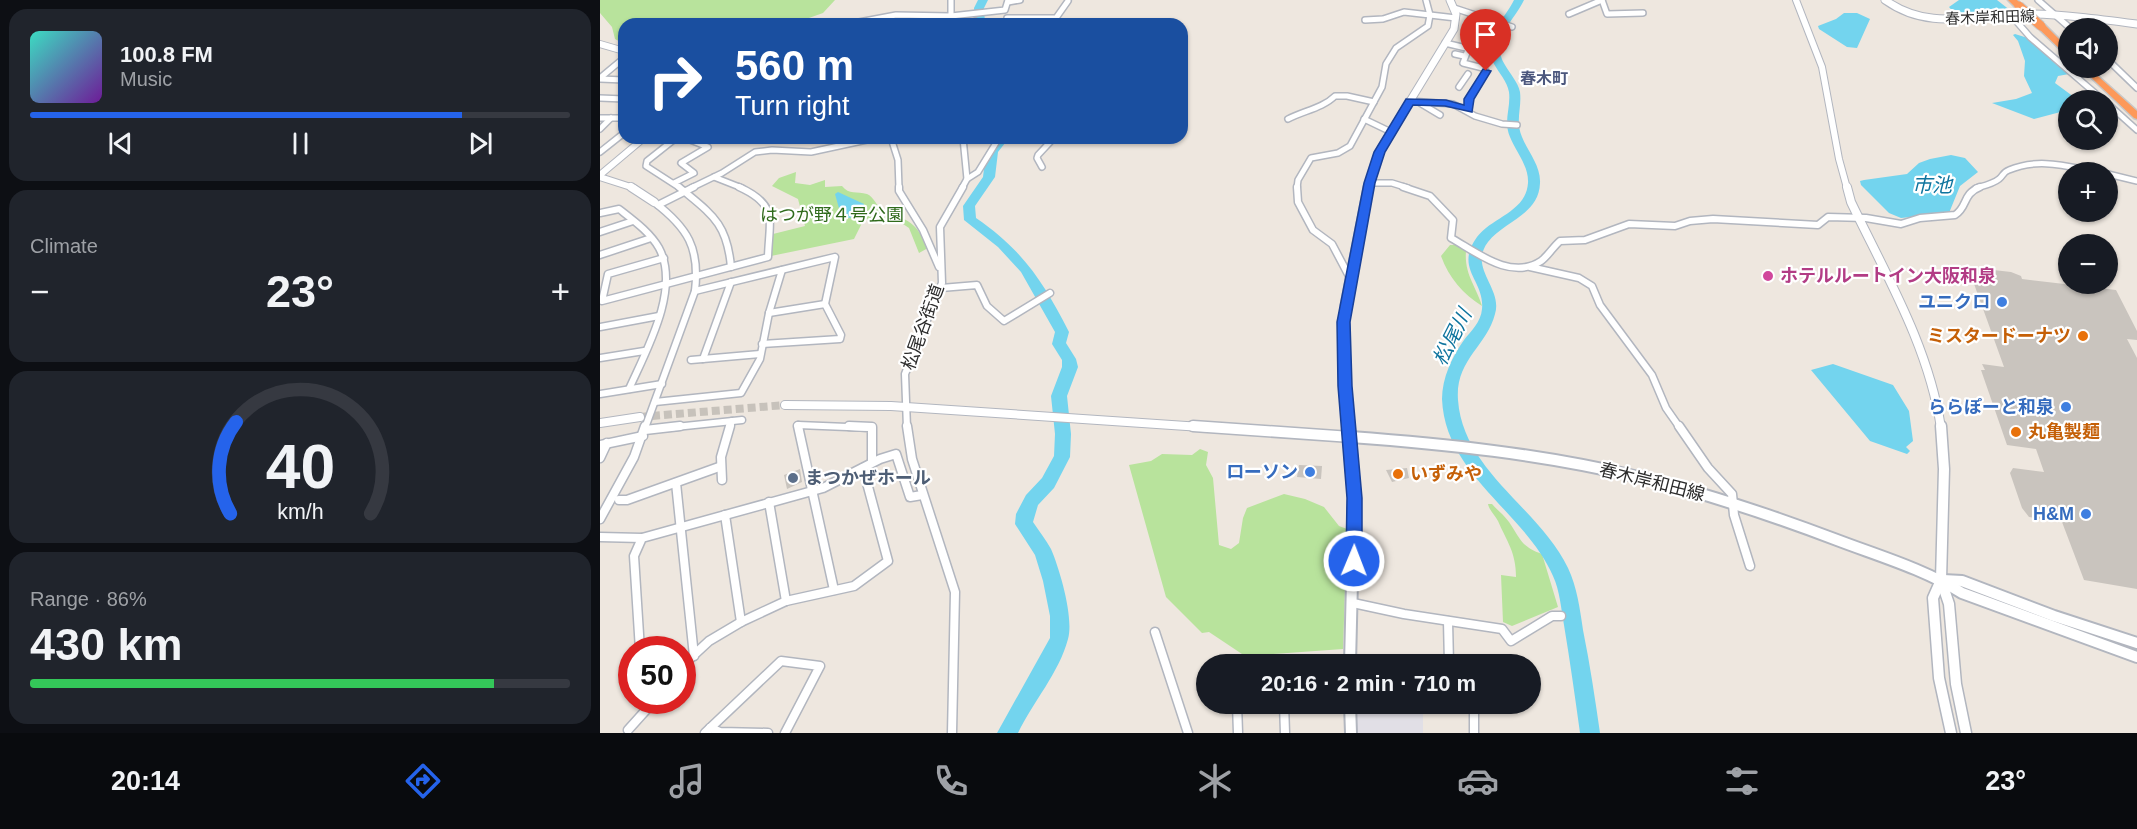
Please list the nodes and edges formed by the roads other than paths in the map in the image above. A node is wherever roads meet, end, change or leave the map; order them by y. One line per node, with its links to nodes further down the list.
1 (951, 0): 18 (street)
2 (1020, 0): 9 (street)
3 (1426, 0): 17 (street)
4 (1450, 0): 12 (main road)
5 (1602, 0): 14 (street); 15 (street)
6 (1796, 0): 88 (street)
7 (1885, 0): 16 (main road, 春木岸和田線)
8 (2038, 0): 19 (street)
9 (1008, 1): 13 (street)
10 (1068, 1): 21 (street)
11 (2020, 3): 27 (highway, bridge)
12 (1455, 8): 22 (main road); 26 (street)
13 (1005, 10): 18 (street); 21 (street)
14 (1642, 13)
15 (1569, 14)
16 (2010, 14): 19 (main road, 春木岸和田線); 46 (street)
17 (1430, 15): 22 (street); 24 (street); 50 (street)
18 (951, 16): 20 (street)
19 (2055, 16): 23 (street); 25 (main road, 春木岸和田線)
20 (880, 18)
21 (1007, 18)
22 (1456, 18): 30 (main road)
23 (2058, 18)
24 (1365, 20)
25 (2137, 24)
26 (1511, 26)
27 (2045, 26): 28 (highway); 29 (highway)
28 (2058, 36)
29 (2058, 41)
30 (1445, 43): 34 (street); 49 (main road)
31 (600, 45): 32 (street)
32 (618, 50)
33 (1455, 54): 34 (street)
34 (1464, 56): 43 (street)
35 (618, 64): 38 (street)
36 (2118, 70): 45 (street)
37 (1468, 74): 42 (street)
38 (600, 78): 41 (street)
39 (2096, 78): 56 (highway)
40 (2105, 78): 52 (highway)
41 (618, 80)
42 (1463, 81): 43 (street); 44 (street)
43 (1478, 84): 53 (street)
44 (1459, 87)
45 (2137, 88)
46 (2091, 90)
47 (600, 98): 48 (street)
48 (618, 99)
49 (1409, 101): 51 (street); 65 (main road)
50 (1374, 102): 60 (street); 61 (street)
51 (1420, 103): 53 (street); 55 (street)
52 (2137, 107)
53 (1468, 110): 62 (street)
54 (2118, 113): 64 (street)
55 (1440, 115)
56 (2137, 116)
57 (600, 118): 58 (street)
58 (612, 118): 59 (street); 63 (street)
59 (618, 118)
60 (1288, 119)
61 (1364, 119): 65 (street); 99 (street)
62 (1517, 125)
63 (600, 129)
64 (2137, 130)
65 (1391, 132): 84 (main road)
66 (618, 138): 75 (street)
67 (638, 144): 78 (street)
68 (669, 144): 83 (street)
69 (700, 144): 83 (street)
70 (852, 144): 80 (street)
71 (893, 144): 97 (street)
72 (964, 144): 81 (street)
73 (993, 144): 81 (street, 松尾谷街道)
74 (1049, 144): 77 (street)
75 (600, 152)
76 (2058, 165): 88 (street)
77 (1042, 167)
78 (600, 176): 86 (street)
79 (2118, 176): 82 (street)
80 (714, 177): 85 (street); 94 (street)
81 (967, 179): 97 (street, 松尾谷街道)
82 (2137, 181)
83 (674, 183): 85 (street)
84 (1369, 183): 95 (street); 99 (main road)
85 (683, 193): 86 (street); 94 (street)
86 (656, 204): 98 (street)
87 (600, 213): 89 (street)
88 (1858, 217): 95 (street); 145 (street)
89 (633, 221): 90 (street); 91 (street)
90 (600, 232)
91 (651, 238): 92 (street); 93 (street)
92 (600, 255)
93 (664, 258): 101 (street); 101 (street)
94 (731, 267): 98 (street)
95 (1529, 267): 138 (street)
96 (782, 270): 100 (street); 105 (street); 106 (street)
97 (941, 273): 102 (street, 松尾谷街道)
98 (698, 276): 101 (street); 103 (street)
99 (1350, 278): 126 (main road)
100 (731, 282): 103 (street); 113 (street)
101 (666, 284): 107 (street)
102 (941, 288): 104 (street); 120 (street, 松尾谷街道)
103 (695, 291): 115 (street)
104 (1050, 293)
105 (825, 304): 106 (street); 109 (street)
106 (769, 313): 109 (street)
107 (658, 316): 108 (street); 110 (street)
108 (600, 327)
109 (762, 344): 111 (street)
110 (645, 351): 112 (street); 116 (street)
111 (760, 354): 113 (street); 118 (street)
112 (600, 358)
113 (703, 359): 114 (street)
114 (691, 360)
115 (662, 384): 116 (street); 118 (street)
116 (629, 389): 117 (street)
117 (600, 394)
118 (655, 402): 125 (street)
119 (785, 405): 120 (street)
120 (906, 407): 126 (street); 135 (street, 松尾谷街道)
121 (640, 417): 124 (street)
122 (742, 420): 123 (street)
123 (732, 421): 125 (street); 130 (street)
124 (600, 423)
125 (644, 433): 127 (street); 140 (street)
126 (1351, 437): 138 (main road, 春木岸和田線); 148 (main road)
127 (603, 444): 128 (street)
128 (600, 458)
129 (872, 462): 131 (street); 134 (street); 135 (street)
130 (719, 467): 132 (street); 133 (street)
131 (863, 468): 134 (street); 146 (street)
132 (722, 480)
133 (676, 483): 136 (street); 141 (street)
134 (814, 490): 137 (street); 146 (street)
135 (922, 495): 169 (street, 松尾谷街道)
136 (619, 500)
137 (769, 502): 139 (street); 147 (street)
138 (1733, 504): 144 (street); 145 (main road, 春木岸和田線)
139 (725, 515): 141 (street); 151 (street)
140 (600, 519)
141 (680, 526): 143 (street); 154 (street)
142 (600, 537): 143 (street)
143 (642, 538): 153 (street)
144 (1750, 566)
145 (1941, 580): 155 (main road, 春木岸和田線); 159 (main road, 春木岸和田線); 175 (street); 176 (street)
146 (834, 590): 147 (street)
147 (786, 601): 151 (street)
148 (1353, 603): 150 (street); 156 (main road)
149 (1561, 616): 150 (street)
150 (1448, 621): 157 (street)
151 (741, 622): 158 (street)
152 (1155, 632): 170 (street)
153 (639, 636)
154 (686, 636)
155 (2137, 643)
156 (1350, 654)
157 (1449, 654)
158 (696, 655)
159 (2137, 657)
160 (642, 714): 165 (street)
161 (1238, 714): 171 (street)
162 (1284, 714): 172 (street)
163 (1350, 714): 173 (main road)
164 (1474, 714): 174 (street)
165 (628, 730)
166 (708, 730): 167 (street); 168 (street)
167 (768, 733)
168 (784, 733)
169 (952, 733)
170 (1188, 733)
171 (1238, 733)
172 (1285, 733)
173 (1351, 733)
174 (1474, 733)
175 (1951, 733)
176 (1966, 733)

